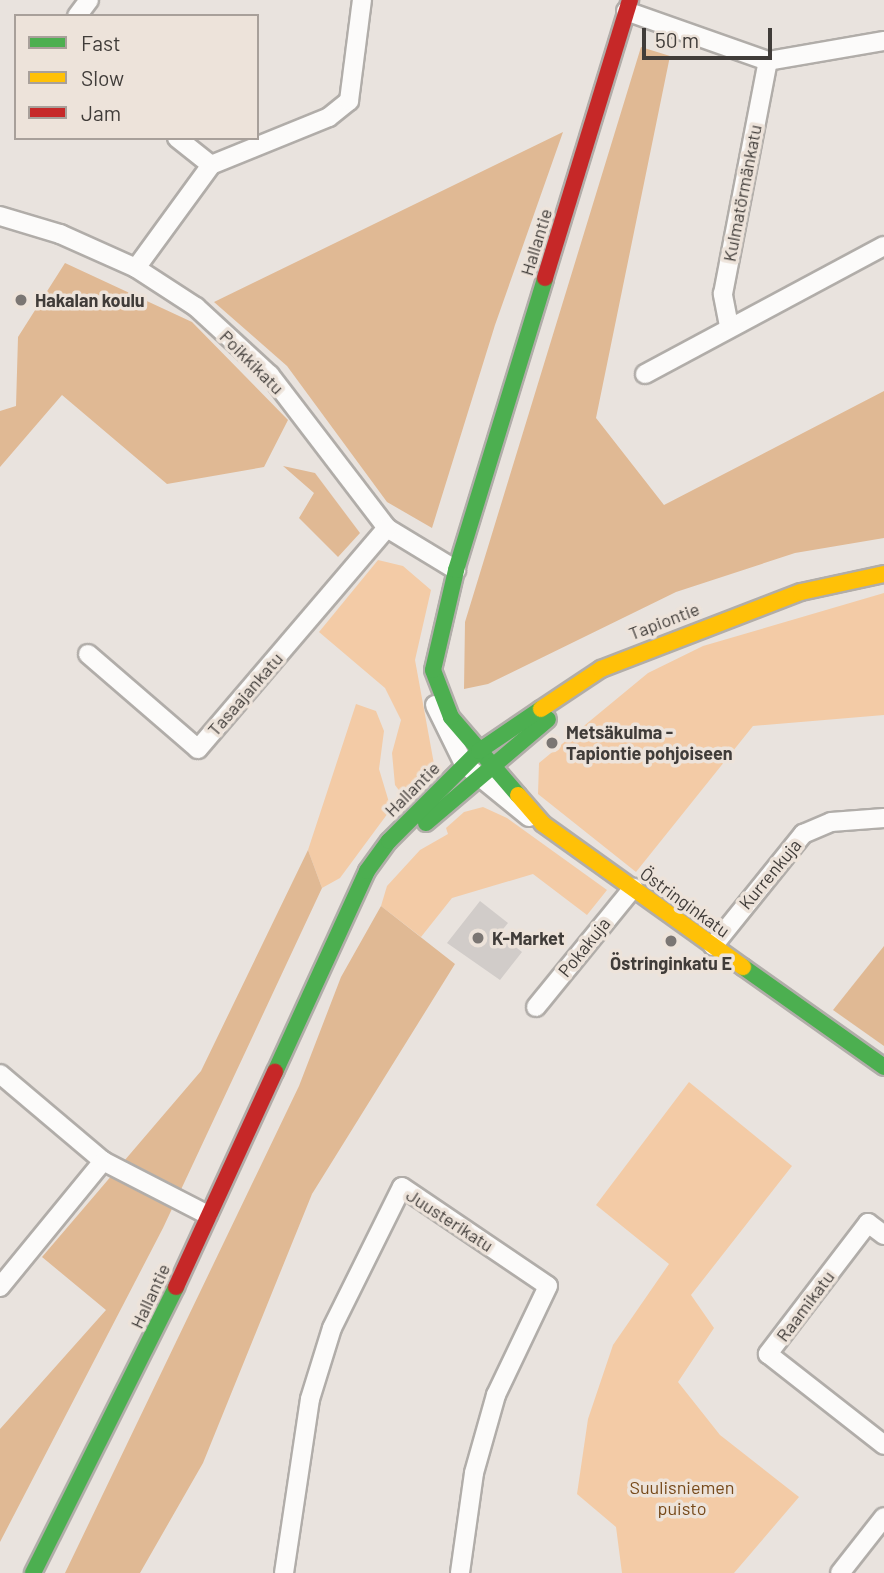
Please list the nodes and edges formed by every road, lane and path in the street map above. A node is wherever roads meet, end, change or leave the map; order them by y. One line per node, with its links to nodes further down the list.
1 (362, 0): 6 (street)
2 (628, 6): 4 (street); 13 (street, Hallantie)
3 (884, 41): 4 (street)
4 (768, 61): 10 (street, Kulmatörmänkatu)
5 (180, 140): 6 (street)
6 (211, 165): 9 (street)
7 (0, 216): 9 (street, Poikkikatu)
8 (884, 246): 10 (street)
9 (136, 268): 12 (street, Poikkikatu)
10 (729, 326): 11 (street)
11 (645, 374)
12 (387, 528): 13 (street, Poikkikatu); 16 (street, Tasaajankatu)
13 (456, 570): 17 (street, Hallantie)
14 (884, 574): 15 (street, Tapiontie)
15 (657, 644): 18 (street, Tapiontie); 20 (street)
16 (88, 654)
17 (433, 670): 18 (street); 19 (street)
18 (479, 751): 19 (street, Hallantie); 20 (street, Östringinkatu)
19 (464, 764): 21 (street); 25 (street, Hallantie)
20 (493, 765): 21 (street); 23 (street, Östringinkatu)
21 (477, 778): 23 (street); 25 (street)
22 (884, 818): 26 (street, Kurrenkuja)
23 (542, 824): 24 (street, Östringinkatu)
24 (633, 888): 26 (street, Östringinkatu); 27 (street, Pokakuja)
25 (344, 919): 31 (street, Hallantie)
26 (713, 946): 28 (street, Östringinkatu)
27 (536, 1007)
28 (884, 1067)
29 (0, 1074): 30 (street)
30 (103, 1161): 31 (street); 33 (street)
31 (208, 1215): 36 (street, Hallantie)
32 (884, 1235): 34 (street, Raamikatu)
33 (0, 1287)
34 (884, 1446)
35 (884, 1517): 39 (street)
36 (33, 1573)
37 (284, 1573): 38 (street, Juusterikatu)
38 (460, 1573)
39 (840, 1573)

